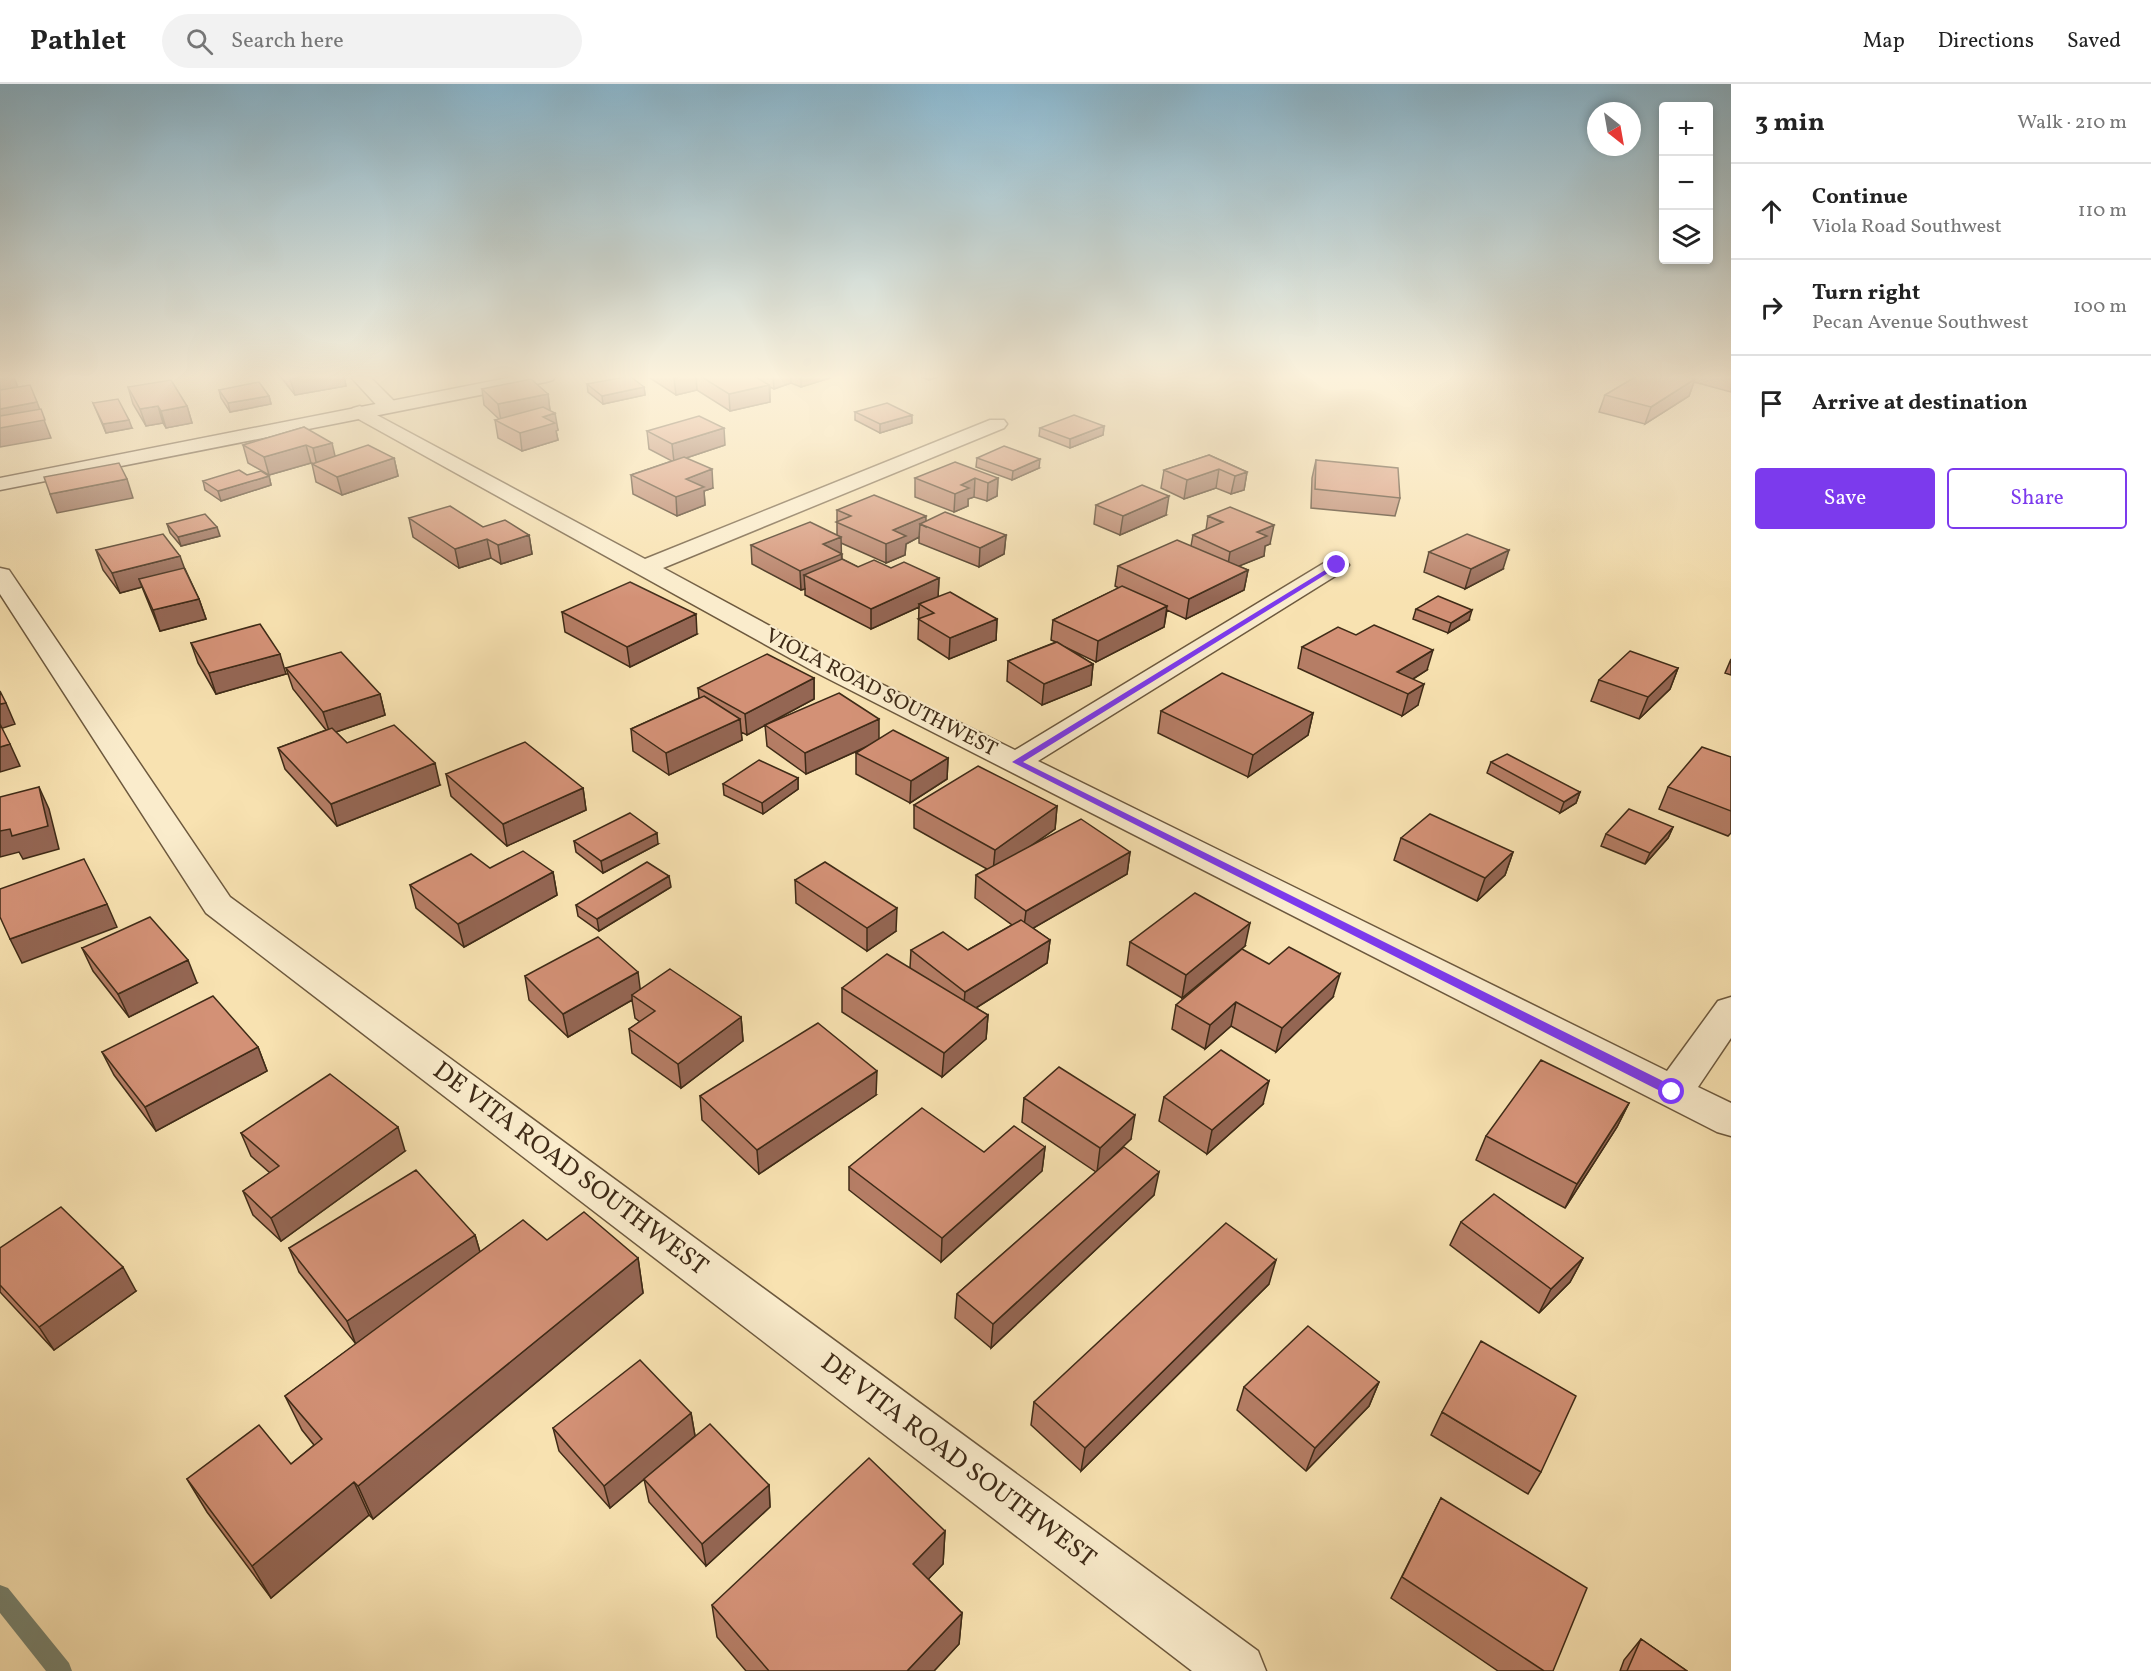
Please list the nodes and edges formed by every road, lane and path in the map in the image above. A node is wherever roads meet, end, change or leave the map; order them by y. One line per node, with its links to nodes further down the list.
1 (170, 450): 4 (street)
2 (429, 450): 6 (street, VIOLA ROAD SOUTHWEST)
3 (933, 450): 6 (street)
4 (0, 484)
5 (1337, 565): 8 (street)
6 (644, 568): 8 (street, VIOLA ROAD SOUTHWEST)
7 (0, 575): 12 (street, DE VITA ROAD SOUTHWEST)
8 (1016, 762): 10 (street, VIOLA ROAD SOUTHWEST)
9 (1731, 1010): 10 (street)
10 (1672, 1092): 11 (street, VIOLA ROAD SOUTHWEST)
11 (1731, 1121)
12 (1238, 1671)

